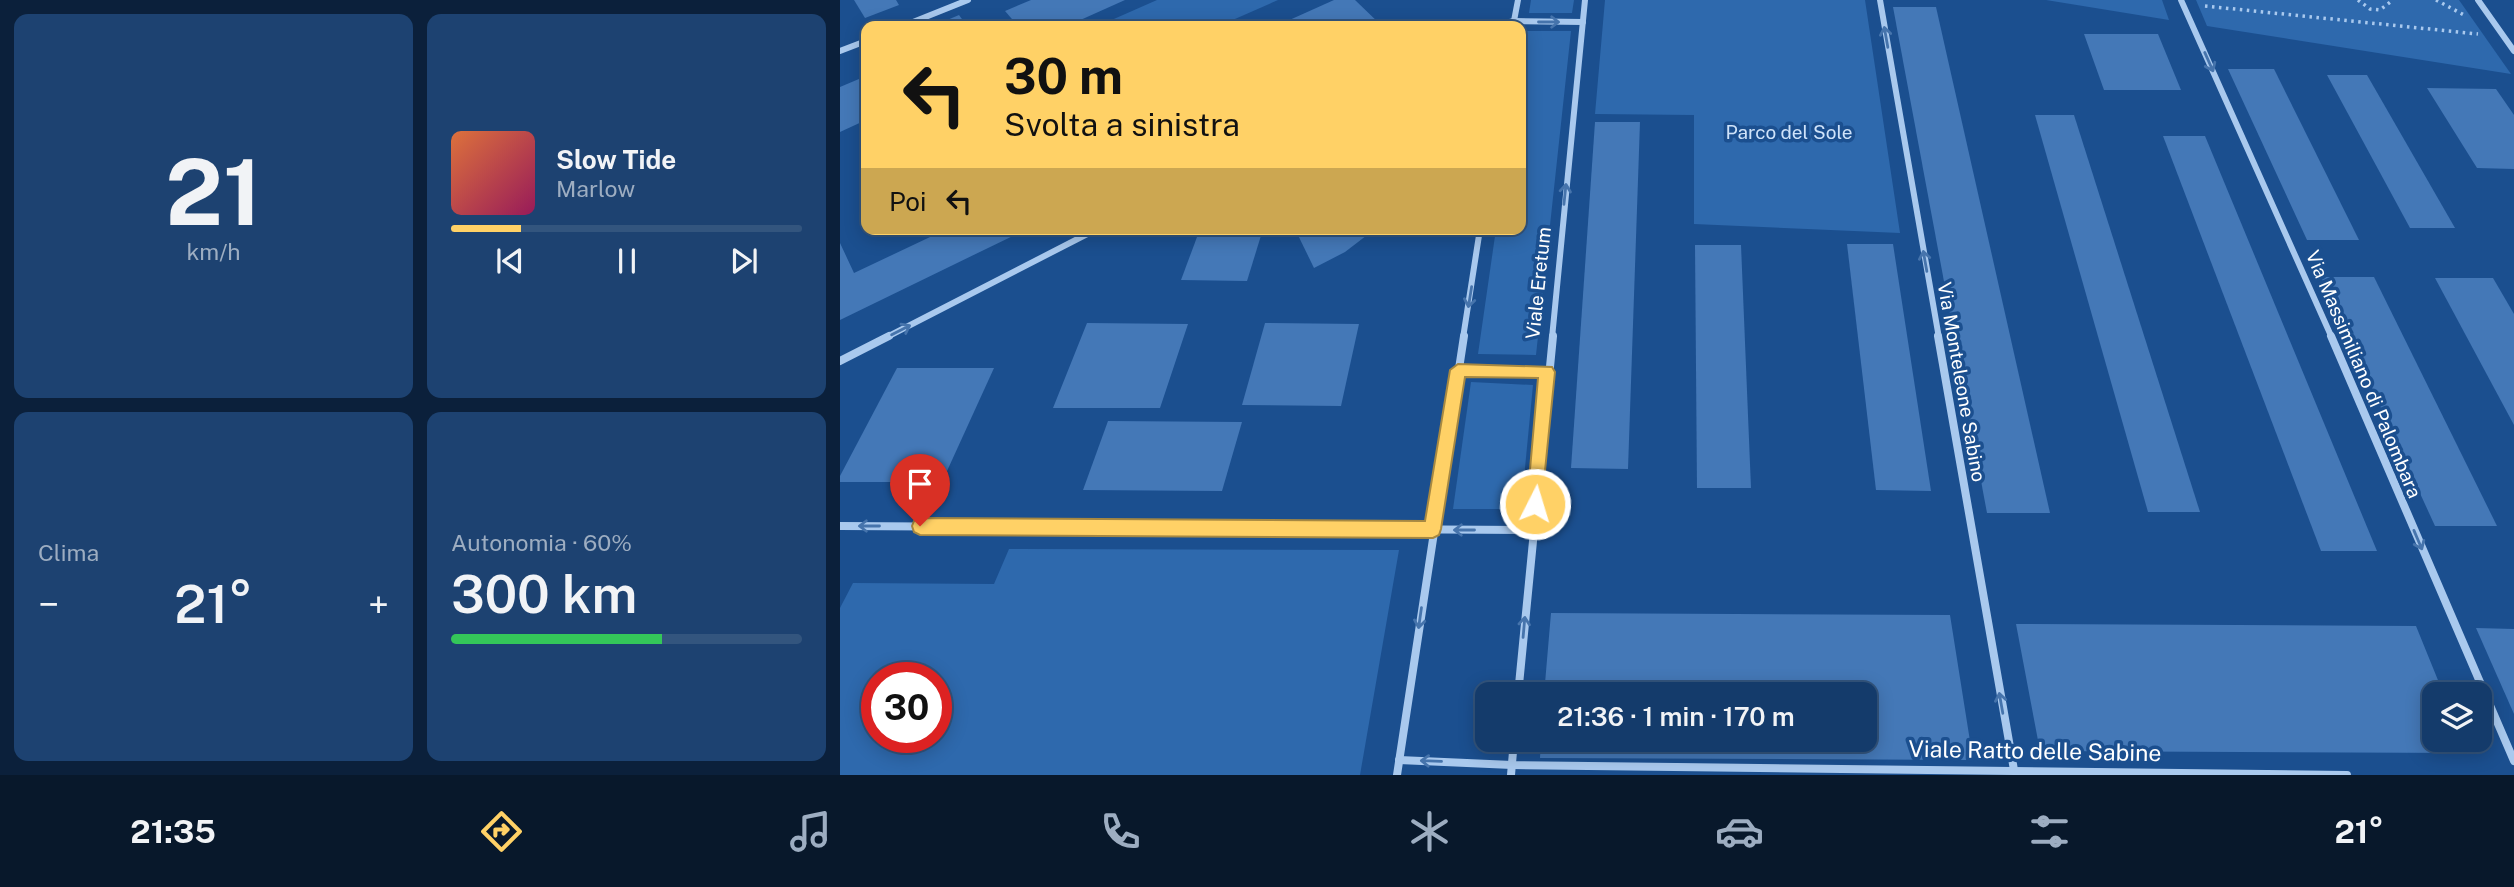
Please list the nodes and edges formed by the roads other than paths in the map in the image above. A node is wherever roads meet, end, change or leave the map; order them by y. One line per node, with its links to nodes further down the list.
1 (968, 0): 7 (street)
2 (1518, 0): 8 (street)
3 (1585, 0): 9 (street, Viale Eretum)
4 (1880, 0): 27 (street, Via Monteleone Sabino, one-way to 4)
5 (2478, 0): 13 (street)
6 (2183, 3): 25 (street, Via Massimiliano di Palombara, one-way to 25)
7 (916, 21)
8 (1514, 21)
9 (1583, 22): 10 (street, one-way to 9); 18 (street, Viale Eretum, one-way to 9)
10 (1526, 24)
11 (861, 43): 12 (street)
12 (840, 51)
13 (2514, 51)
14 (1085, 235): 16 (street, one-way to 14)
15 (1479, 235): 17 (street, one-way to 17)
16 (840, 361)
17 (1458, 370): 18 (street); 20 (street)
18 (1547, 372): 21 (street, Viale Eretum)
19 (840, 526): 20 (street, one-way to 19)
20 (1433, 529): 21 (street, one-way to 20); 24 (street, one-way to 24)
21 (1533, 530): 22 (street, Viale Eretum, one-way to 21)
22 (1519, 682)
23 (1513, 752): 26 (street)
24 (1399, 760): 26 (street, Viale Ratto delle Sabine, one-way to 24); 28 (street)
25 (2514, 761)
26 (1512, 765): 27 (street, Viale Ratto delle Sabine); 29 (street)
27 (2014, 770): 30 (street, Viale Ratto delle Sabine)
28 (1397, 775)
29 (1511, 775)
30 (2347, 775)

